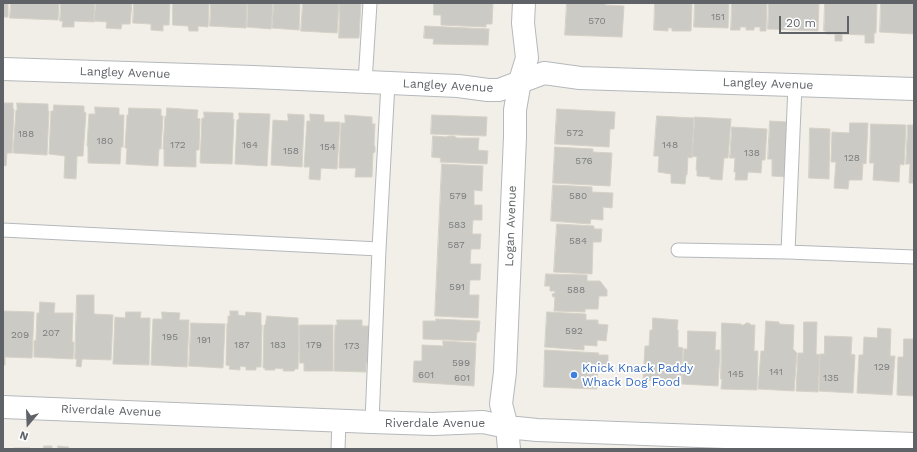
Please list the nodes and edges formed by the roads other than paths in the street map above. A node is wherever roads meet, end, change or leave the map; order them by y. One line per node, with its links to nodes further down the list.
1 (370, 3): 5 (lane)
2 (524, 3): 4 (street, Logan Avenue)
3 (3, 69): 5 (street, Langley Avenue)
4 (520, 81): 6 (street, Langley Avenue); 7 (street, Langley Avenue); 17 (street, Logan Avenue)
5 (365, 82): 6 (street, Langley Avenue)
6 (388, 83): 10 (lane)
7 (795, 85): 8 (street, Langley Avenue); 12 (lane)
8 (914, 89)
9 (3, 230): 10 (lane)
10 (379, 249): 16 (lane)
11 (678, 250): 12 (lane)
12 (788, 252): 13 (lane)
13 (914, 257)
14 (3, 406): 15 (street, Riverdale Avenue)
15 (339, 421): 16 (street, Riverdale Avenue); 19 (lane)
16 (372, 422): 17 (street, Riverdale Avenue)
17 (507, 427): 18 (street, Riverdale Avenue); 20 (street, Logan Avenue)
18 (914, 444)
19 (338, 449)
20 (508, 449)

